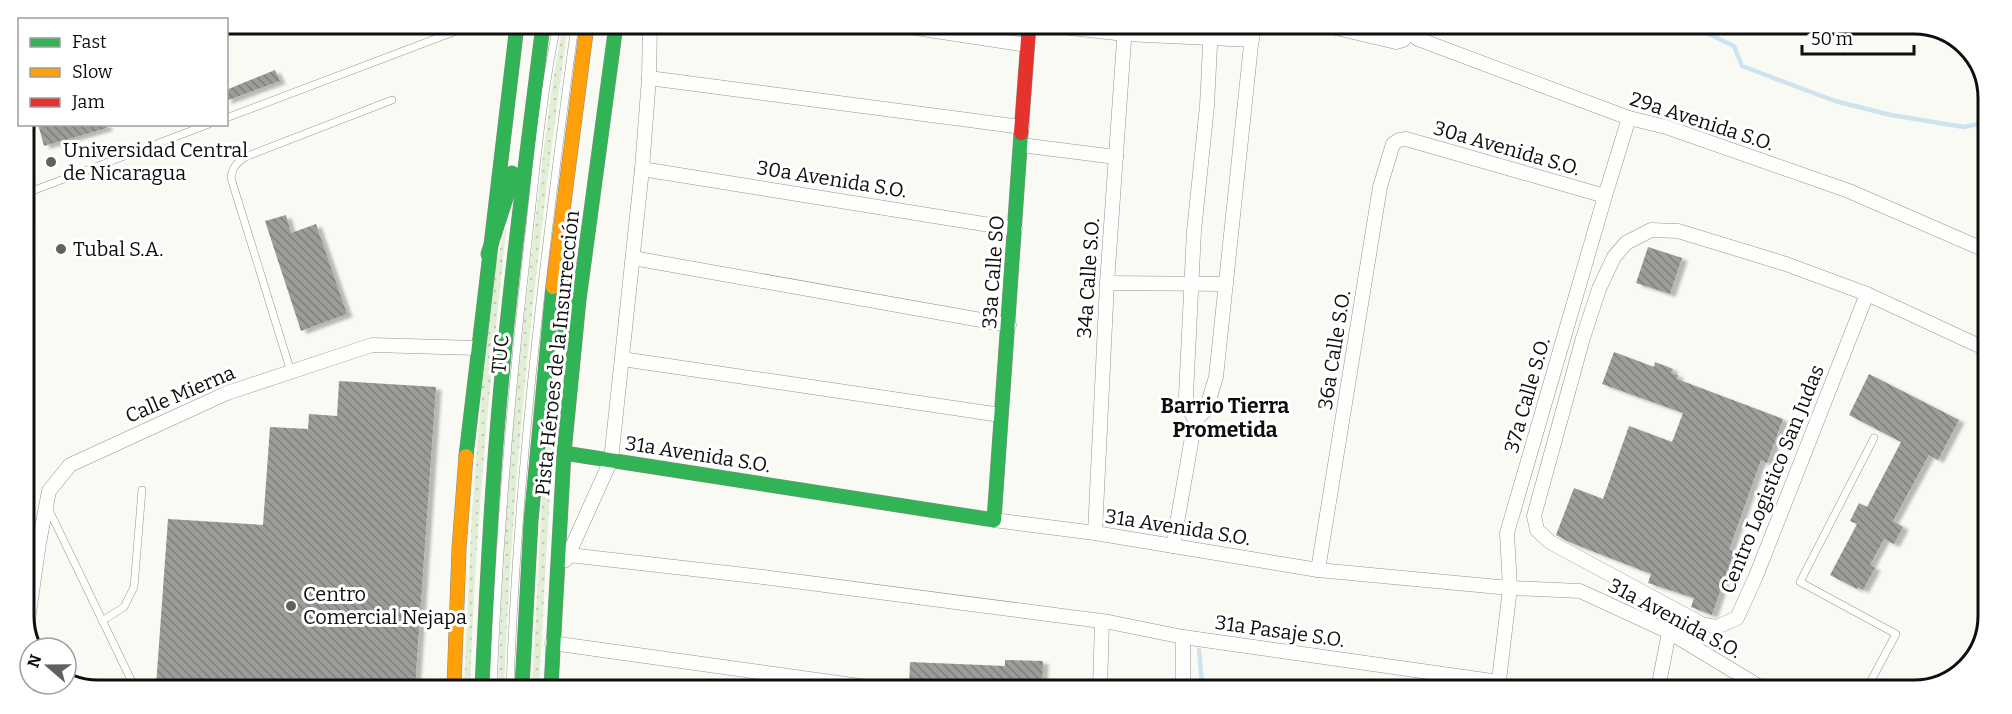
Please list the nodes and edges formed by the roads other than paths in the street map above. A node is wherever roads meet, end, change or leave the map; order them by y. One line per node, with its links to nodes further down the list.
1 (448, 34): 22 (lane)
2 (516, 34): 34 (street)
3 (539, 34): 34 (street)
4 (540, 34): 70 (street)
5 (556, 34): 71 (lane, TUC)
6 (573, 34): 72 (lane, TUC)
7 (586, 34): 19 (street, Pista Héroes de la Insurrección)
8 (615, 34): 45 (street, Pista Héroes de la Insurrección)
9 (650, 34): 20 (street)
10 (955, 34): 18 (street)
11 (1028, 34): 18 (street, 33a Calle SO)
12 (1125, 34): 28 (street, 34a Calle S.O.)
13 (1211, 34): 38 (street)
14 (1252, 34): 37 (street)
15 (1362, 34): 16 (street)
16 (1407, 34)
17 (1413, 34): 23 (street, 29a Avenida S.O.)
18 (1027, 45): 25 (street, 33a Calle SO)
19 (580, 77): 45 (street); 73 (street, Pista Héroes de la Insurrección)
20 (649, 78): 25 (street); 29 (street)
21 (392, 100): 44 (lane)
22 (228, 117)
23 (1629, 118): 31 (street, 37a Calle S.O.); 33 (street, 29a Avenida S.O.)
24 (204, 126): 30 (lane)
25 (1022, 127): 27 (street, 33a Calle SO)
26 (1399, 140): 31 (street, 30a Avenida S.O.); 59 (street, 36a Calle S.O.)
27 (1021, 146): 28 (street); 32 (street, 33a Calle SO)
28 (1116, 157): 36 (street, 34a Calle S.O.)
29 (642, 169): 32 (street, 30a Avenida S.O.); 35 (street)
30 (34, 190)
31 (1605, 196): 62 (street, 37a Calle S.O.)
32 (1015, 229): 40 (street, 33a Calle SO)
33 (1977, 247)
34 (488, 254): 42 (street)
35 (633, 258): 40 (street); 43 (street)
36 (1107, 283): 38 (street); 54 (street, 34a Calle S.O.)
37 (1226, 284): 38 (street); 47 (street)
38 (1191, 285): 47 (street)
39 (1867, 294): 39 (street, Centro Logistico San Judas); 41 (street, Centro Logistico San Judas)
40 (1009, 325): 46 (street, 33a Calle SO)
41 (1977, 345)
42 (477, 348): 44 (street, Calle Mierna); 69 (street)
43 (622, 359): 46 (street); 50 (street)
44 (291, 372): 52 (street, Calle Mierna)
45 (569, 402): 49 (street, Pista Héroes de la Insurrección)
46 (1001, 416): 53 (street, 33a Calle SO)
47 (1195, 420): 57 (street)
48 (1874, 438): 82 (lane)
49 (564, 453): 50 (street, 31a Avenida S.O.); 61 (street, Pista Héroes de la Insurrección)
50 (611, 460): 53 (street, 31a Avenida S.O.); 58 (street)
51 (141, 490): 63 (lane)
52 (47, 505): 56 (street, Calle Mierna); 63 (lane)
53 (994, 520): 54 (street, 31a Avenida S.O.)
54 (1095, 533): 57 (street, 31a Avenida S.O.)
55 (35, 543): 56 (street)
56 (39, 543): 60 (street, Calle Mierna)
57 (1173, 546): 59 (street, 31a Avenida S.O.)
58 (569, 555): 61 (street); 64 (street, 31a Pasaje S.O.)
59 (1318, 570): 62 (street, 31a Avenida S.O.)
60 (35, 572)
61 (557, 579): 67 (street, Pista Héroes de la Insurrección)
62 (1510, 588): 65 (street, 31a Avenida S.O.); 79 (street, 37a Calle S.O.)
63 (102, 621): 68 (lane)
64 (1102, 622): 66 (street, 31a Pasaje S.O.); 76 (street)
65 (1669, 632): 80 (street); 81 (street, 31a Avenida S.O.)
66 (1183, 637): 77 (street); 78 (street, 31a Pasaje S.O.)
67 (552, 643): 74 (street, Pista Héroes de la Insurrección); 75 (street)
68 (131, 680)
69 (454, 680)
70 (482, 680)
71 (493, 680)
72 (510, 680)
73 (522, 680)
74 (551, 680)
75 (817, 680)
76 (1100, 680)
77 (1183, 680)
78 (1460, 680)
79 (1500, 680)
80 (1660, 680)
81 (1749, 680)
82 (1871, 680)

